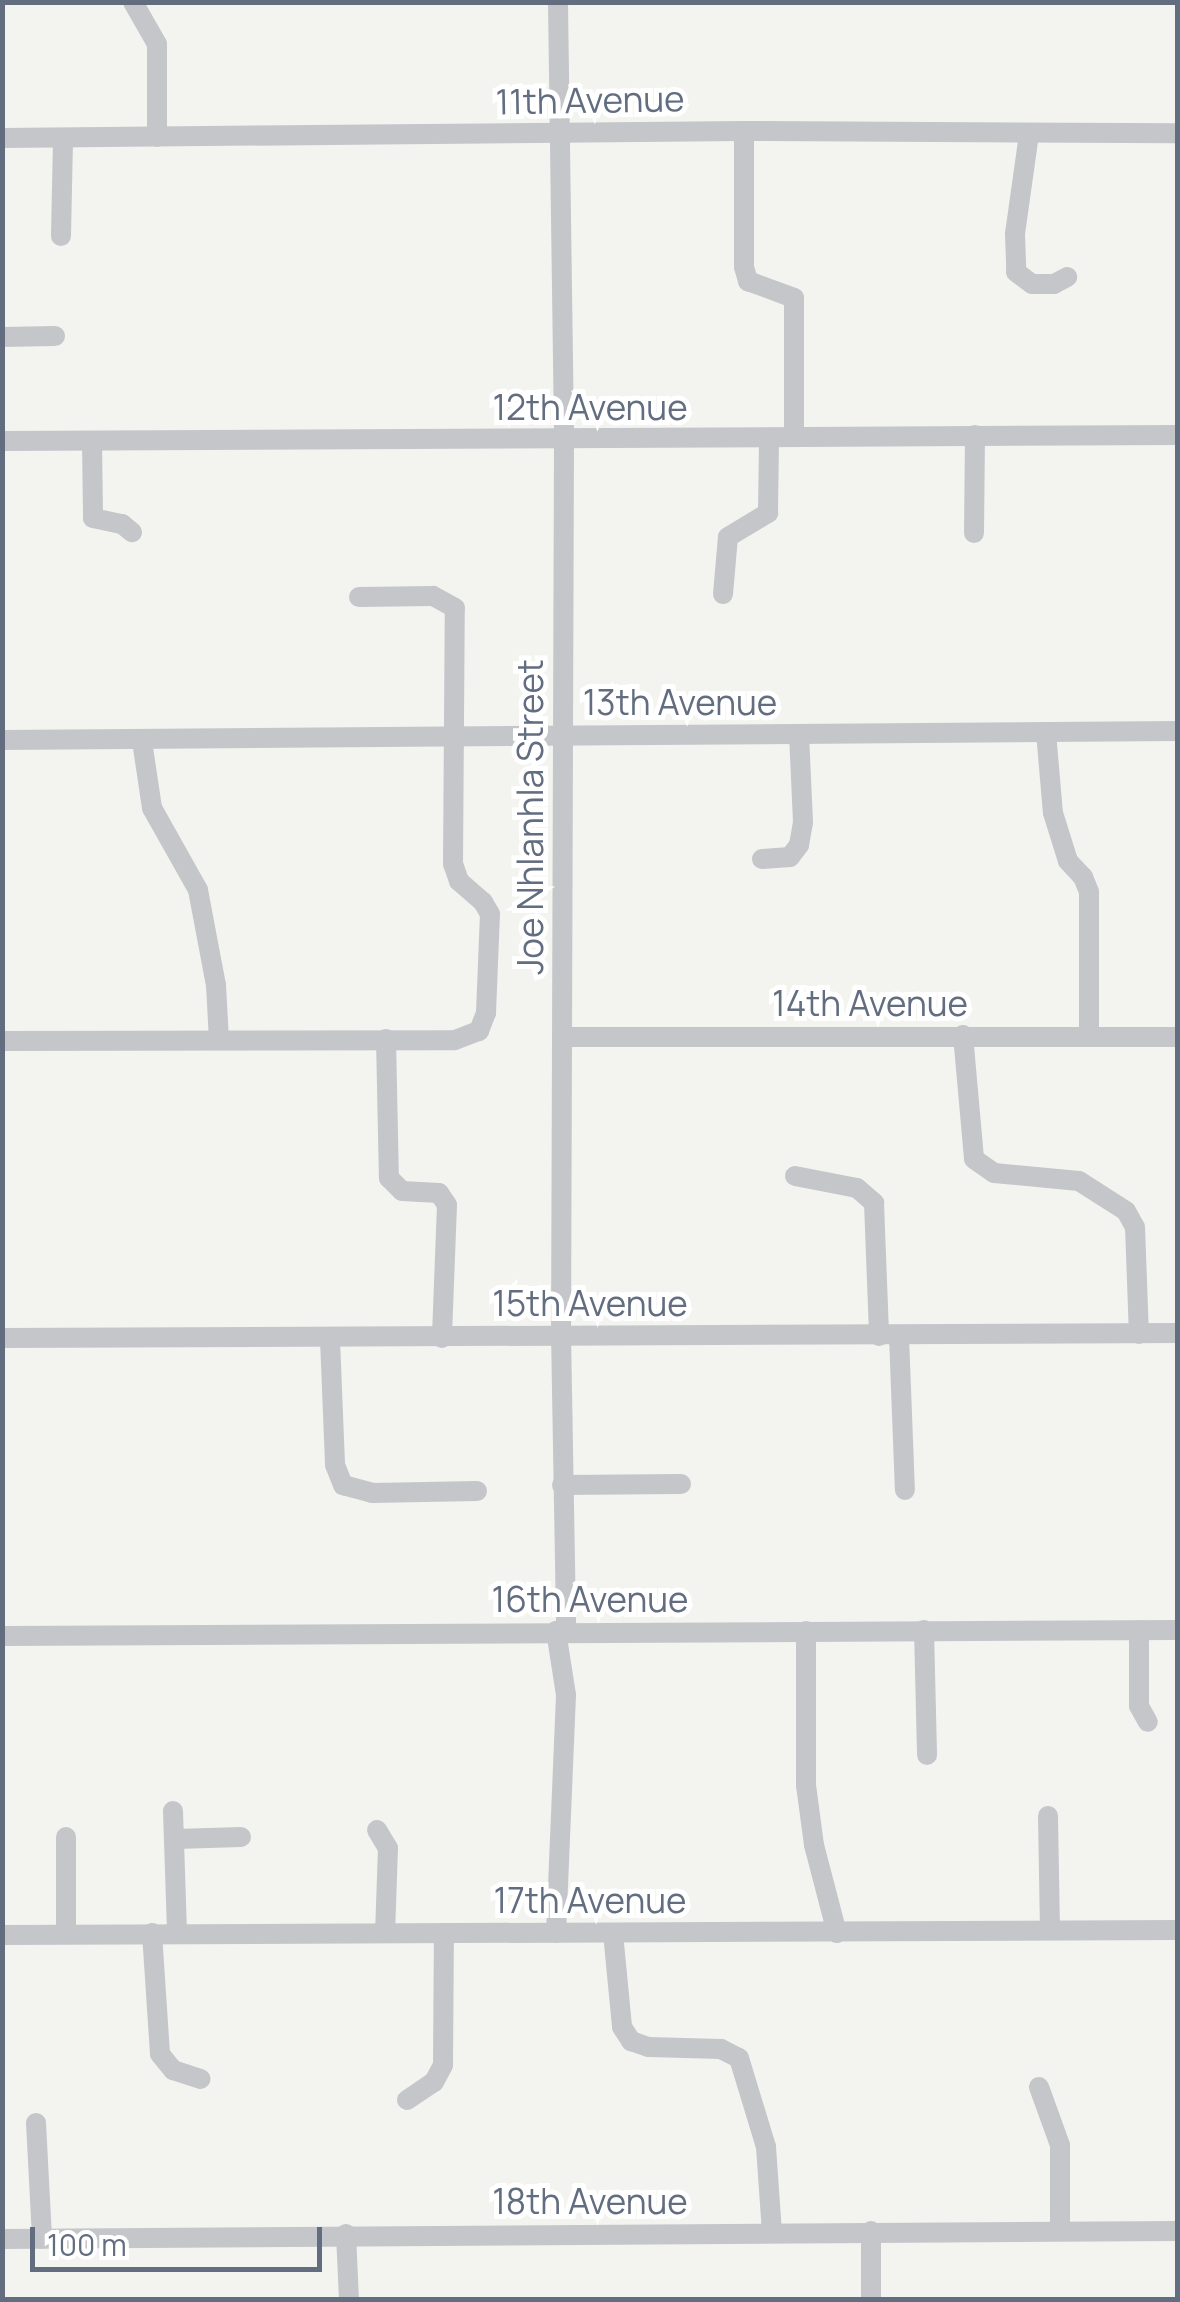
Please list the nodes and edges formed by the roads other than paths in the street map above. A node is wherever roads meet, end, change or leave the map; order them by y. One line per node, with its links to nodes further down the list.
1 (134, 2): 7 (street)
2 (558, 2): 4 (street, Joe Nhlanhla Street)
3 (744, 131): 4 (street, 11th Avenue); 6 (street, 11th Avenue); 16 (street)
4 (560, 133): 7 (street, 11th Avenue); 18 (street, Joe Nhlanhla Street)
5 (1178, 133): 6 (street, 11th Avenue)
6 (1028, 134): 11 (street)
7 (158, 137): 9 (street, 11th Avenue)
8 (2, 138): 9 (street, 11th Avenue)
9 (62, 138): 10 (street)
10 (61, 236)
11 (1067, 278)
12 (2, 336): 13 (street)
13 (55, 336)
14 (1178, 435): 15 (street, 12th Avenue)
15 (975, 436): 16 (street, 12th Avenue); 22 (street)
16 (794, 437): 17 (street, 12th Avenue)
17 (769, 438): 18 (street, 12th Avenue); 23 (street)
18 (564, 440): 20 (street, 12th Avenue); 27 (street, Joe Nhlanhla Street)
19 (2, 441): 20 (street, 12th Avenue)
20 (92, 442): 21 (street)
21 (132, 532)
22 (974, 534)
23 (723, 594)
24 (359, 597): 29 (street)
25 (1178, 731): 26 (street, 13th Avenue)
26 (1046, 732): 28 (street, 13th Avenue); 34 (street)
27 (562, 734): 28 (street, 13th Avenue); 29 (street, 13th Avenue); 35 (street, Joe Nhlanhla Street)
28 (799, 734): 32 (street)
29 (456, 738): 31 (street, 13th Avenue); 38 (street)
30 (2, 740): 31 (street, 13th Avenue)
31 (142, 741): 37 (street)
32 (762, 859)
33 (963, 1035): 34 (street, 14th Avenue); 35 (street, 14th Avenue); 42 (street)
34 (1089, 1036): 36 (street, 14th Avenue)
35 (563, 1037): 41 (street, Joe Nhlanhla Street)
36 (1178, 1037)
37 (220, 1040): 38 (street); 39 (street)
38 (386, 1040): 46 (street)
39 (2, 1041)
40 (795, 1176): 44 (street)
41 (561, 1333): 44 (street, 15th Avenue); 46 (street, 15th Avenue); 48 (street, Joe Nhlanhla Street)
42 (1140, 1334): 43 (street, 15th Avenue); 44 (street, 15th Avenue)
43 (1178, 1334)
44 (889, 1336): 50 (street)
45 (2, 1338): 47 (street, 15th Avenue)
46 (442, 1338): 47 (street, 15th Avenue)
47 (330, 1339): 51 (street)
48 (562, 1484): 49 (street); 55 (street, Joe Nhlanhla Street)
49 (681, 1484)
50 (905, 1490)
51 (477, 1491)
52 (924, 1630): 53 (street, 16th Avenue); 56 (street, 16th Avenue); 59 (street)
53 (1139, 1630): 54 (street, 16th Avenue); 58 (street)
54 (1178, 1630)
55 (560, 1631): 56 (street, 16th Avenue); 57 (street, 16th Avenue); 72 (street, Joe Nhlanhla Street)
56 (806, 1631): 74 (street)
57 (2, 1636)
58 (1148, 1722)
59 (927, 1755)
60 (173, 1811): 65 (street)
61 (1048, 1816): 66 (street)
62 (378, 1830): 69 (street)
63 (241, 1837): 65 (street)
64 (66, 1838): 75 (street)
65 (176, 1839): 68 (street)
66 (1050, 1930): 67 (street, 17th Avenue); 74 (street, 17th Avenue)
67 (1178, 1930)
68 (177, 1932): 69 (street, 17th Avenue); 70 (street, 17th Avenue)
69 (386, 1932): 71 (street, 17th Avenue)
70 (152, 1933): 75 (street, 17th Avenue); 77 (street)
71 (444, 1933): 72 (street, 17th Avenue); 79 (street)
72 (556, 1933): 73 (street, 17th Avenue)
73 (614, 1933): 74 (street, 17th Avenue); 84 (street)
74 (837, 1933)
75 (66, 1934): 76 (street, 17th Avenue)
76 (2, 1935)
77 (201, 2079)
78 (1039, 2088): 82 (street)
79 (407, 2100)
80 (36, 2122): 87 (street)
81 (871, 2230): 82 (street, 18th Avenue); 84 (street, 18th Avenue); 89 (street)
82 (1060, 2230): 83 (street, 18th Avenue)
83 (1178, 2231)
84 (772, 2232): 85 (street, 18th Avenue)
85 (346, 2234): 87 (street, 18th Avenue); 88 (street)
86 (2, 2239): 87 (street, 18th Avenue)
87 (42, 2240)
88 (348, 2300)
89 (871, 2300)

